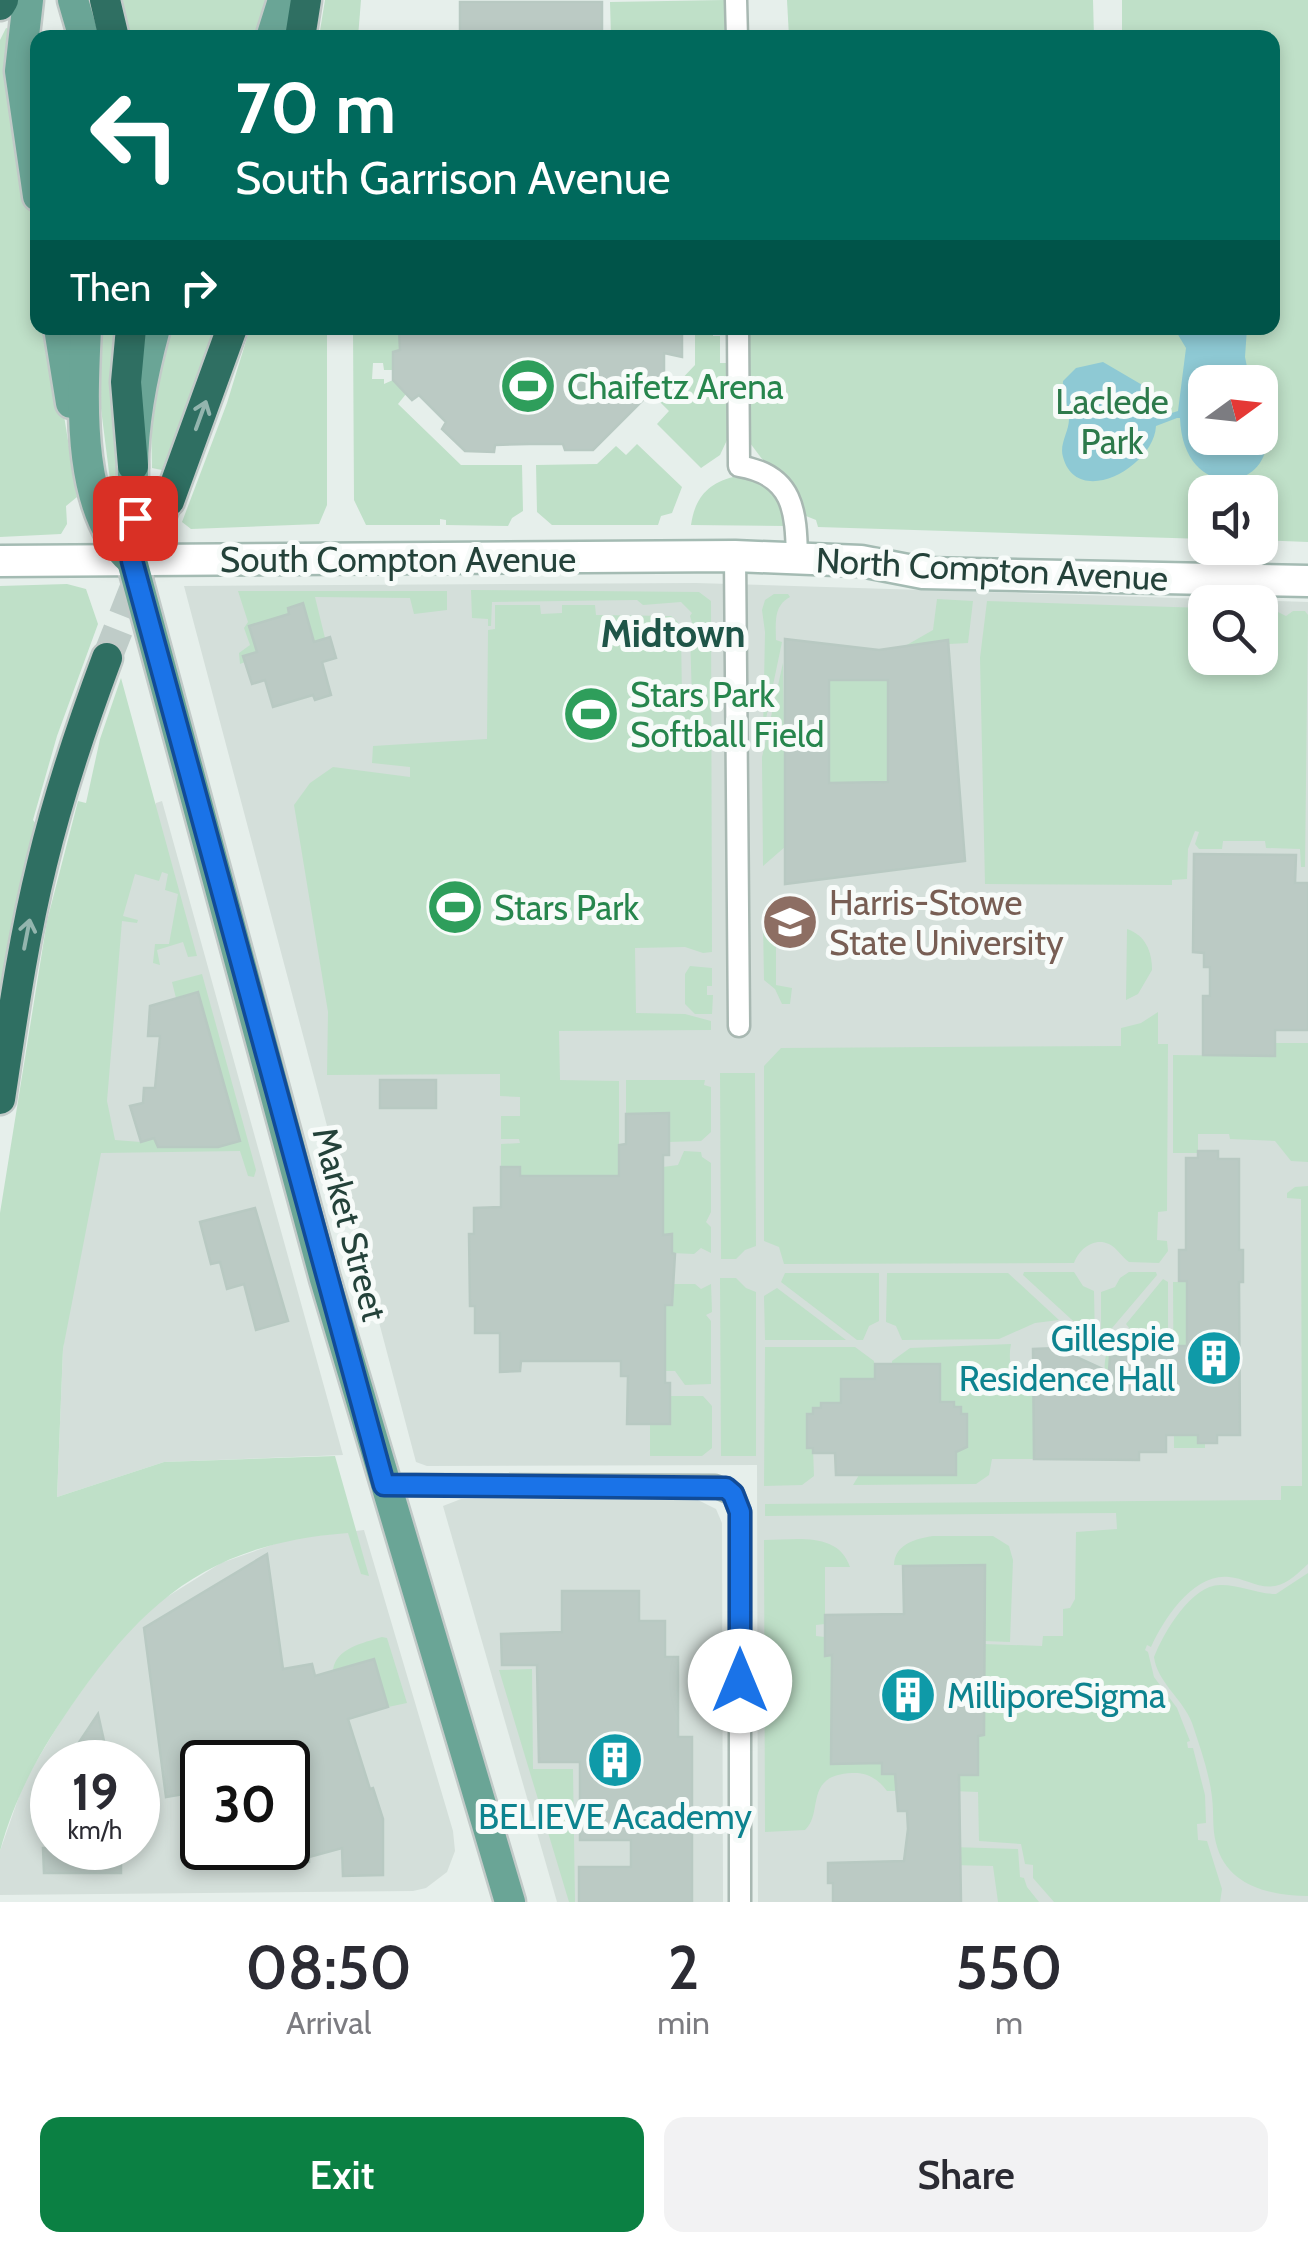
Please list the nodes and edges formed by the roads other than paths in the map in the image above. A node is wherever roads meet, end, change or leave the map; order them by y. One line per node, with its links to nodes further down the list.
1 (28, 0): 10 (main road)
2 (105, 0): 6 (highway)
3 (283, 0): 7 (main road)
4 (306, 0): 8 (highway)
5 (736, 0): 9 (street)
6 (112, 30)
7 (273, 30)
8 (301, 30)
9 (737, 30)
10 (30, 140)
11 (59, 335): 17 (main road)
12 (86, 335): 17 (main road, Market Street)
13 (130, 335): 18 (highway)
14 (154, 335): 18 (main road, Market Street)
15 (229, 335): 19 (highway, one-way to 15)
16 (738, 335): 21 (street)
17 (88, 464): 23 (main road, Market Street)
18 (133, 466): 23 (main road, Market Street)
19 (169, 502)
20 (735, 556): 21 (main road, North Compton Avenue); 23 (main road, South Compton Avenue); 26 (street)
21 (797, 558): 24 (main road, North Compton Avenue)
22 (0, 561): 23 (main road, South Compton Avenue)
23 (132, 561): 28 (main road, Market Street)
24 (1308, 581)
25 (106, 658): 27 (highway, one-way to 25)
26 (739, 1026)
27 (0, 1099)
28 (384, 1485): 29 (main road, Market Street); 30 (street)
29 (510, 1902)
30 (740, 1902)

